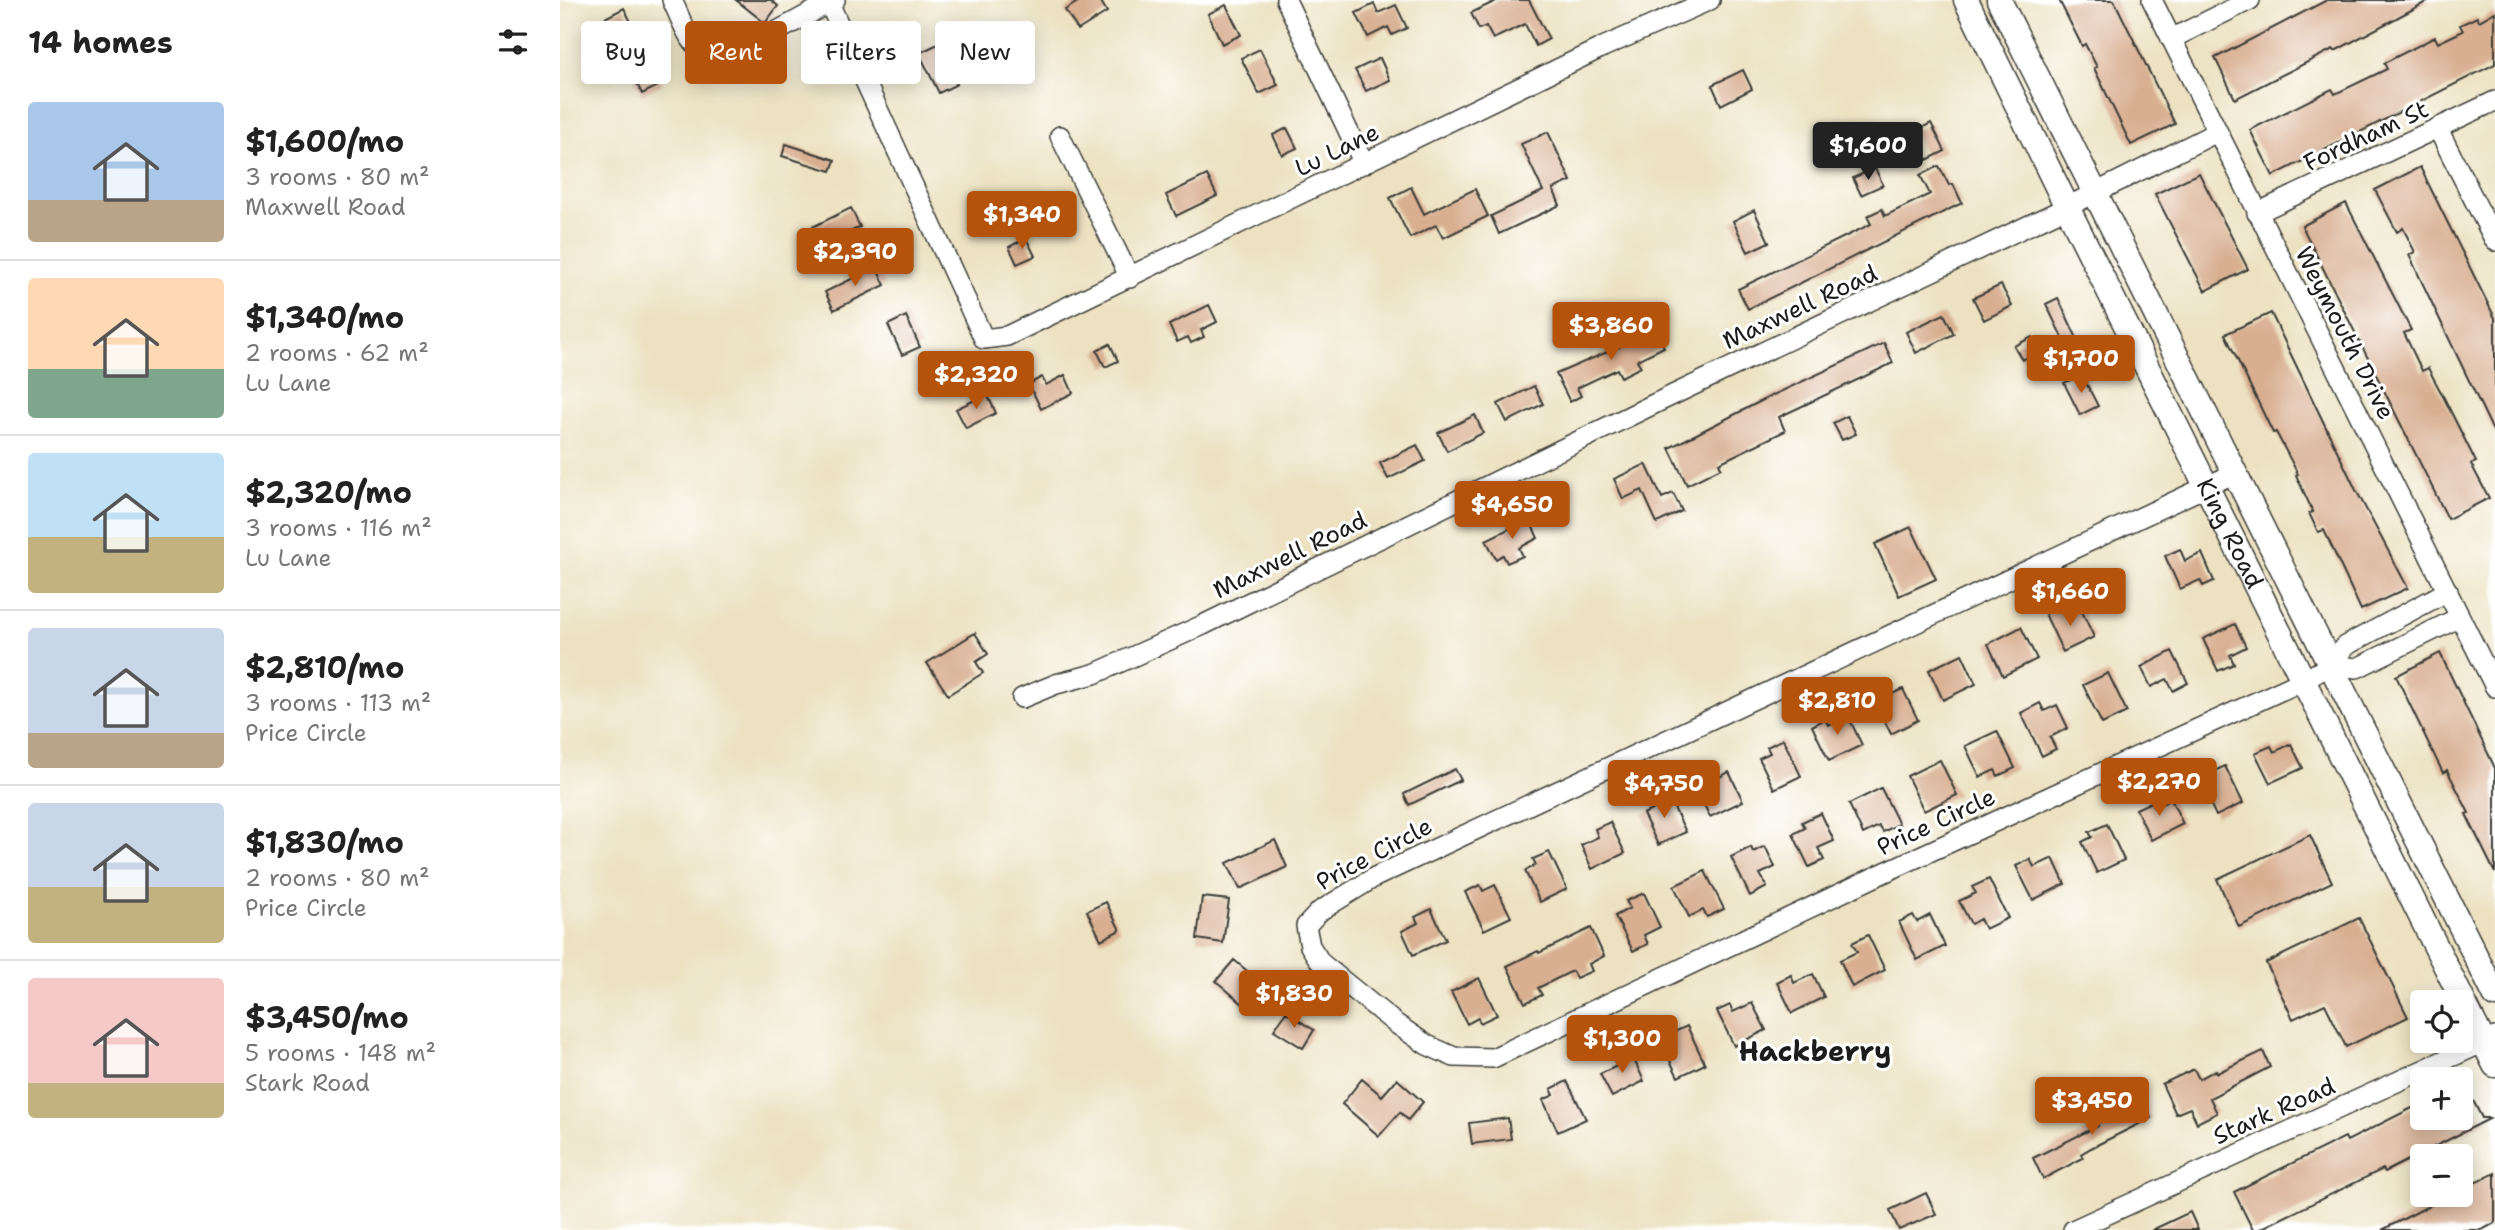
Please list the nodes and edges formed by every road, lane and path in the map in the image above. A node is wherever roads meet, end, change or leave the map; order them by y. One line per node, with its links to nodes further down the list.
1 (672, 0): 8 (street)
2 (1286, 0): 14 (street)
3 (1710, 0): 14 (street, Lu Lane)
4 (1966, 0): 16 (street, King Road)
5 (1999, 0): 15 (street, King Road)
6 (2152, 0): 9 (street, Weymouth Drive)
7 (2250, 0): 9 (street)
8 (832, 1): 19 (street, Lu Lane)
9 (2171, 39): 12 (street, Weymouth Drive)
10 (2495, 101): 11 (street, Fordham St)
11 (2438, 129): 17 (street, Fordham St); 18 (street)
12 (2217, 132): 15 (street, Maxwell Road); 17 (street, Weymouth Drive)
13 (1060, 136): 19 (street)
14 (1364, 164): 19 (street, Lu Lane)
15 (2094, 192): 16 (street, Maxwell Road); 20 (street, King Road)
16 (2067, 207): 21 (street, King Road); 27 (street, Maxwell Road)
17 (2257, 214): 22 (street, Weymouth Drive)
18 (2495, 241)
19 (1130, 278)
20 (2235, 474): 21 (street, Price Circle); 24 (street, King Road)
21 (2208, 487): 25 (street, King Road); 25 (street, Price Circle)
22 (2448, 591): 23 (street, Weymouth Drive); 24 (street)
23 (2460, 617): 24 (street); 26 (street, Weymouth Drive)
24 (2331, 665): 25 (street); 28 (street, King Road)
25 (2304, 680): 29 (street, King Road)
26 (2495, 687)
27 (1022, 698)
28 (2386, 777): 29 (street); 30 (street, King Road)
29 (2358, 789): 31 (street, King Road)
30 (2495, 995)
31 (2489, 1040): 32 (street, King Road); 33 (street, Stark Road)
32 (2495, 1065)
33 (2073, 1230)

